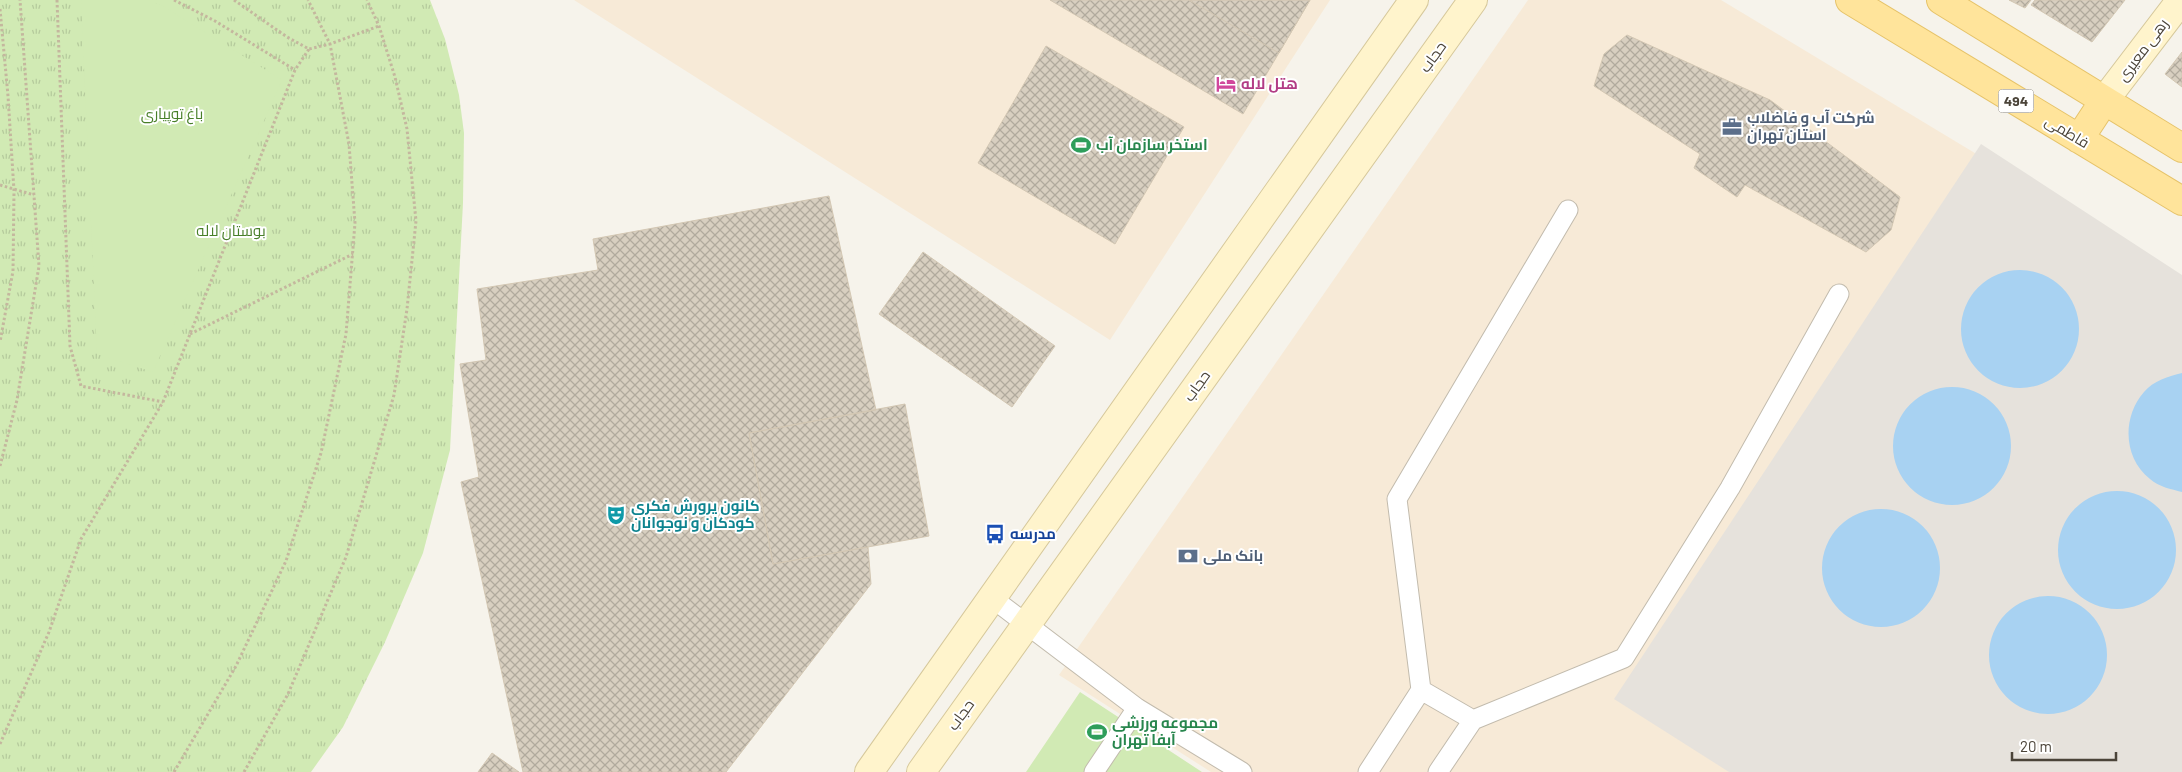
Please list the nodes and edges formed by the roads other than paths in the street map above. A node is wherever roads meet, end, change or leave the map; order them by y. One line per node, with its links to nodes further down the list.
1 (1414, 0): 12 (main road)
2 (1473, 0): 13 (main road, حجاب)
3 (1850, 0): 7 (main road, فاطمی / 494)
4 (1941, 0): 6 (main road)
5 (2181, 0): 6 (main road, رهی معیری)
6 (2104, 101): 7 (main road); 8 (main road)
7 (2079, 139): 9 (main road, فاطمی / 494)
8 (2182, 148)
9 (2182, 201)
10 (1568, 210): 14 (lane)
11 (1839, 294): 16 (lane)
12 (992, 598): 13 (lane); 17 (main road)
13 (1027, 623): 15 (lane); 18 (main road, حجاب)
14 (1421, 690): 16 (lane); 21 (lane)
15 (1137, 708): 19 (lane); 20 (lane)
16 (1473, 720): 22 (lane)
17 (869, 772)
18 (921, 772)
19 (1094, 772)
20 (1242, 772)
21 (1368, 772)
22 (1438, 772)

